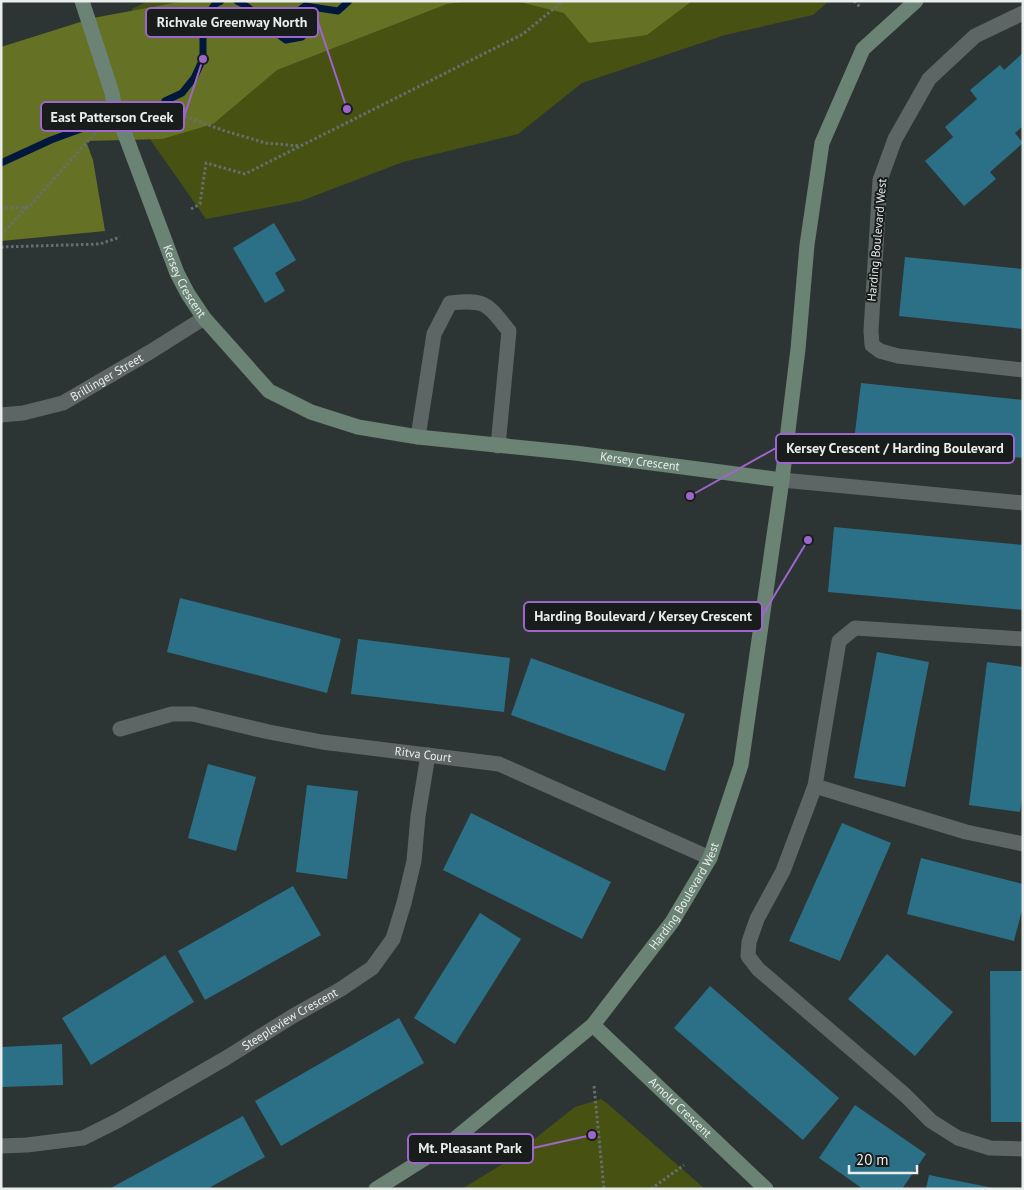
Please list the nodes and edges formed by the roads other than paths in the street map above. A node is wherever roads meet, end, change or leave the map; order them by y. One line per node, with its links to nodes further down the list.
1 (82, 1): 4 (street, Kersey Crescent)
2 (916, 1): 9 (street, Harding Boulevard West)
3 (1023, 13): 5 (street, Harding Boulevard West)
4 (204, 318): 6 (street, Brillinger Street); 7 (street, Kersey Crescent)
5 (1023, 370)
6 (1, 415)
7 (418, 437): 8 (street, Kersey Crescent); 8 (street)
8 (498, 446): 9 (street, Kersey Crescent)
9 (782, 480): 10 (street); 16 (street, Harding Boulevard West)
10 (1023, 503)
11 (1023, 638): 14 (street)
12 (120, 729): 13 (street, Ritva Court)
13 (428, 755): 16 (street, Ritva Court); 18 (street, Steepleview Crescent)
14 (814, 786): 15 (street); 19 (street)
15 (1023, 844)
16 (710, 858): 17 (street, Harding Boulevard West)
17 (593, 1025): 20 (street, Harding Boulevard West); 21 (street, Arnold Crescent)
18 (1, 1146)
19 (1023, 1149)
20 (376, 1189)
21 (766, 1189)

